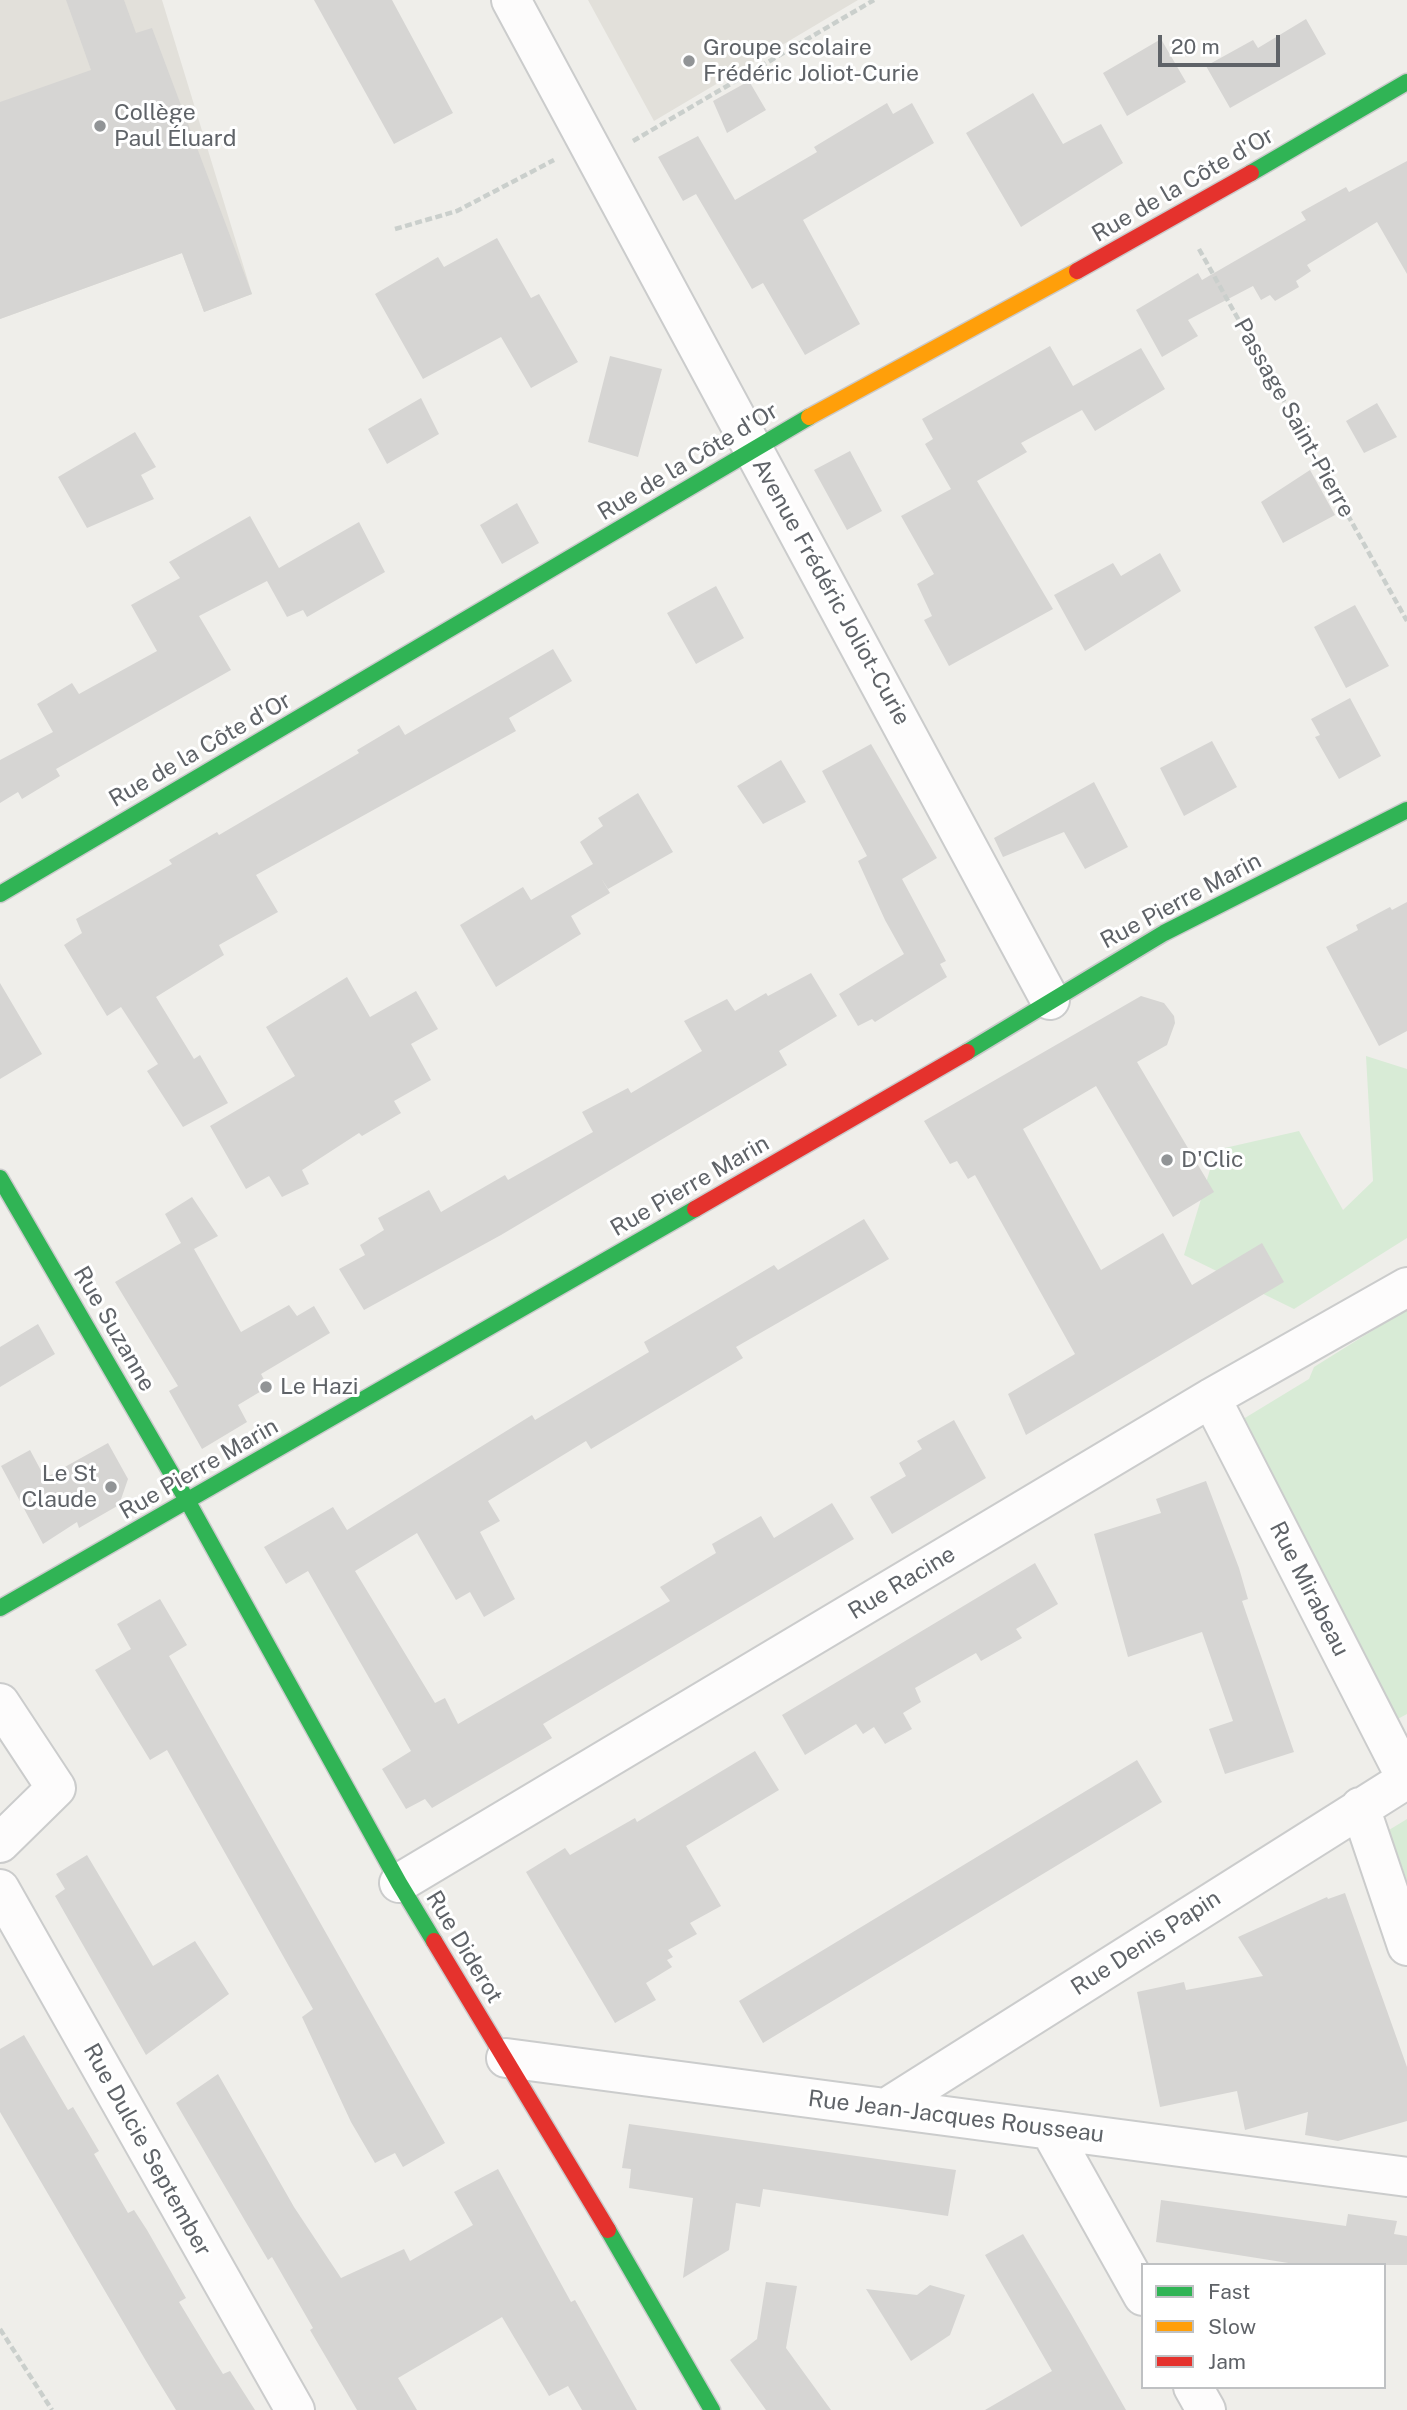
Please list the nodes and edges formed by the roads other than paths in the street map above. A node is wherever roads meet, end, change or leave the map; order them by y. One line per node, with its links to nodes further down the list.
1 (511, 0): 3 (street, Avenue Frédéric Joliot-Curie)
2 (1407, 82): 3 (street, Rue de la Côte d'Or)
3 (754, 451): 5 (street, Rue de la Côte d'Or); 6 (street, Avenue Frédéric Joliot-Curie)
4 (1407, 810): 6 (street, Rue Pierre Marin)
5 (0, 894)
6 (1050, 1000): 10 (street, Rue Pierre Marin)
7 (0, 1178): 10 (street, Rue Suzanne)
8 (1407, 1287): 9 (street, Rue Racine)
9 (1211, 1398): 13 (street, Rue Mirabeau); 16 (street, Rue Racine)
10 (188, 1502): 11 (street, Rue Pierre Marin); 16 (street, Rue Diderot)
11 (0, 1608)
12 (0, 1703): 15 (street)
13 (1407, 1780): 14 (street, Rue Denis Papin)
14 (1360, 1807): 18 (street); 20 (street, Rue Denis Papin)
15 (0, 1843)
16 (399, 1884): 19 (street, Rue Diderot)
17 (0, 1889): 25 (street, Rue Dulcie September)
18 (1407, 1945)
19 (506, 2058): 20 (street, Rue Jean-Jacques Rousseau); 26 (street, Rue Diderot)
20 (886, 2108): 21 (street, Rue Jean-Jacques Rousseau)
21 (1050, 2130): 22 (street, Rue Jean-Jacques Rousseau); 23 (street)
22 (1407, 2176)
23 (1141, 2292)
24 (1194, 2389): 27 (street)
25 (295, 2410)
26 (712, 2410)
27 (1206, 2410)

